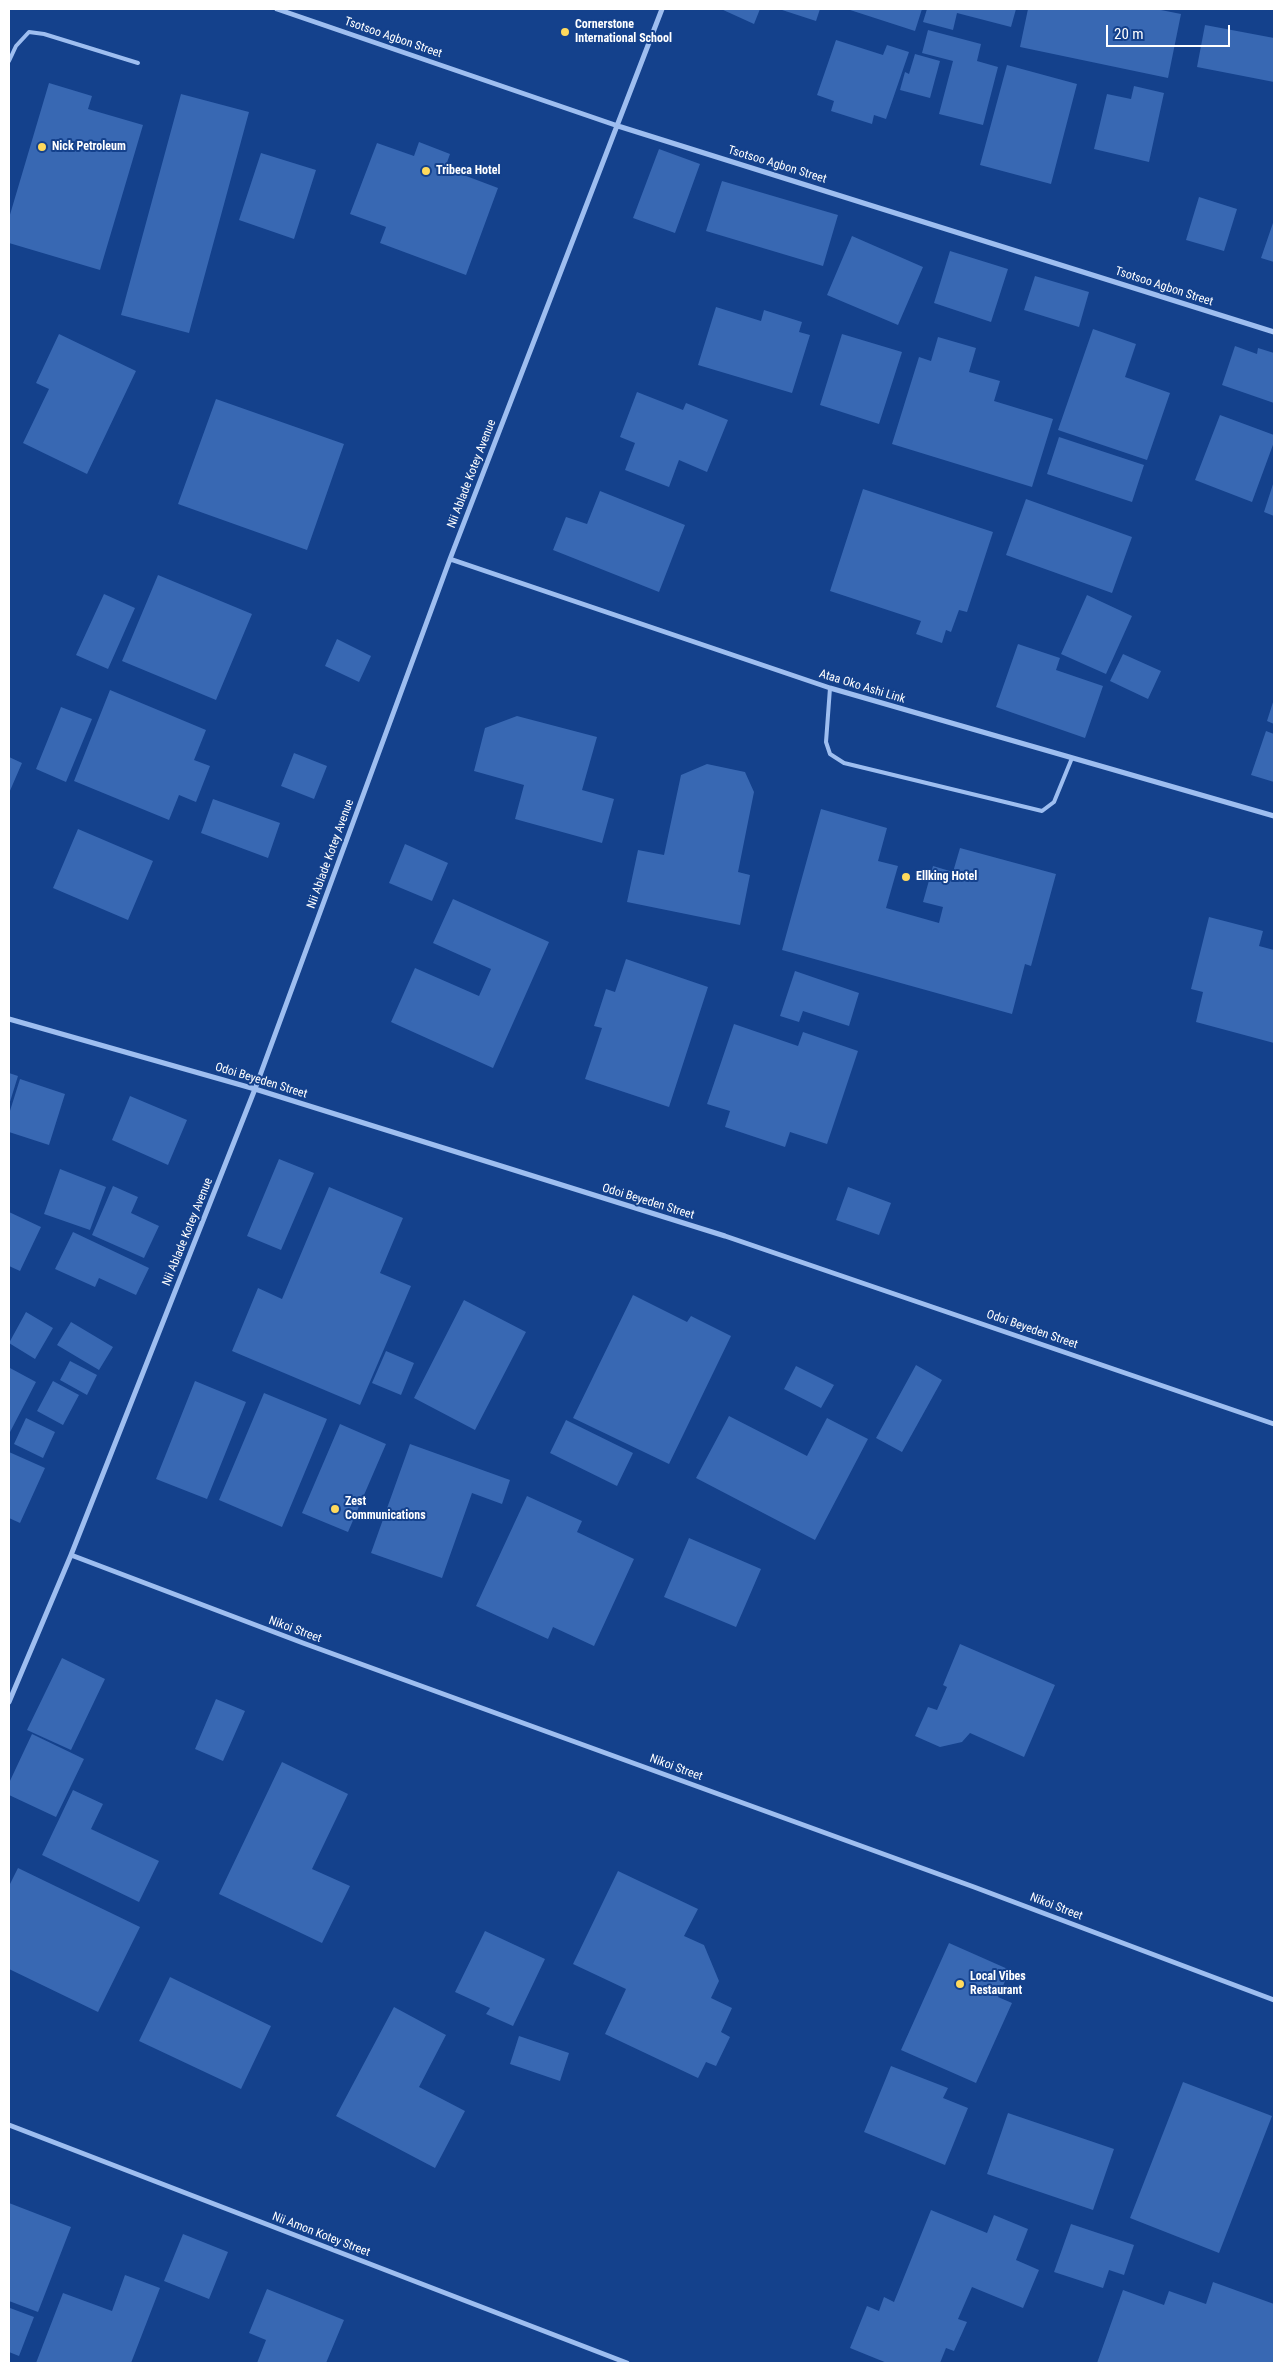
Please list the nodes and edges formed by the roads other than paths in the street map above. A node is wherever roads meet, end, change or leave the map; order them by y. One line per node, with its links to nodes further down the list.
1 (277, 9): 5 (street, Tsotsoo Agbon Street)
2 (662, 9): 5 (street, Nii Ablade Kotey Avenue)
3 (9, 61): 4 (lane)
4 (138, 63)
5 (618, 126): 6 (street, Tsotsoo Agbon Street); 7 (street, Nii Ablade Kotey Avenue)
6 (1274, 332)
7 (450, 559): 8 (street, Ataa Oko Ashi Link); 12 (street, Nii Ablade Kotey Avenue)
8 (830, 688): 9 (street, Ataa Oko Ashi Link); 9 (lane)
9 (1072, 758): 10 (street, Ataa Oko Ashi Link)
10 (1274, 816)
11 (9, 1019): 12 (street, Odoi Beyeden Street)
12 (255, 1090): 13 (street, Odoi Beyeden Street); 14 (street, Nii Ablade Kotey Avenue)
13 (1274, 1424)
14 (70, 1555): 15 (street, Nii Ablade Kotey Avenue); 16 (street, Nikoi Street)
15 (9, 1702)
16 (1274, 2000)
17 (9, 2125): 18 (street, Nii Amon Kotey Street)
18 (627, 2363)

